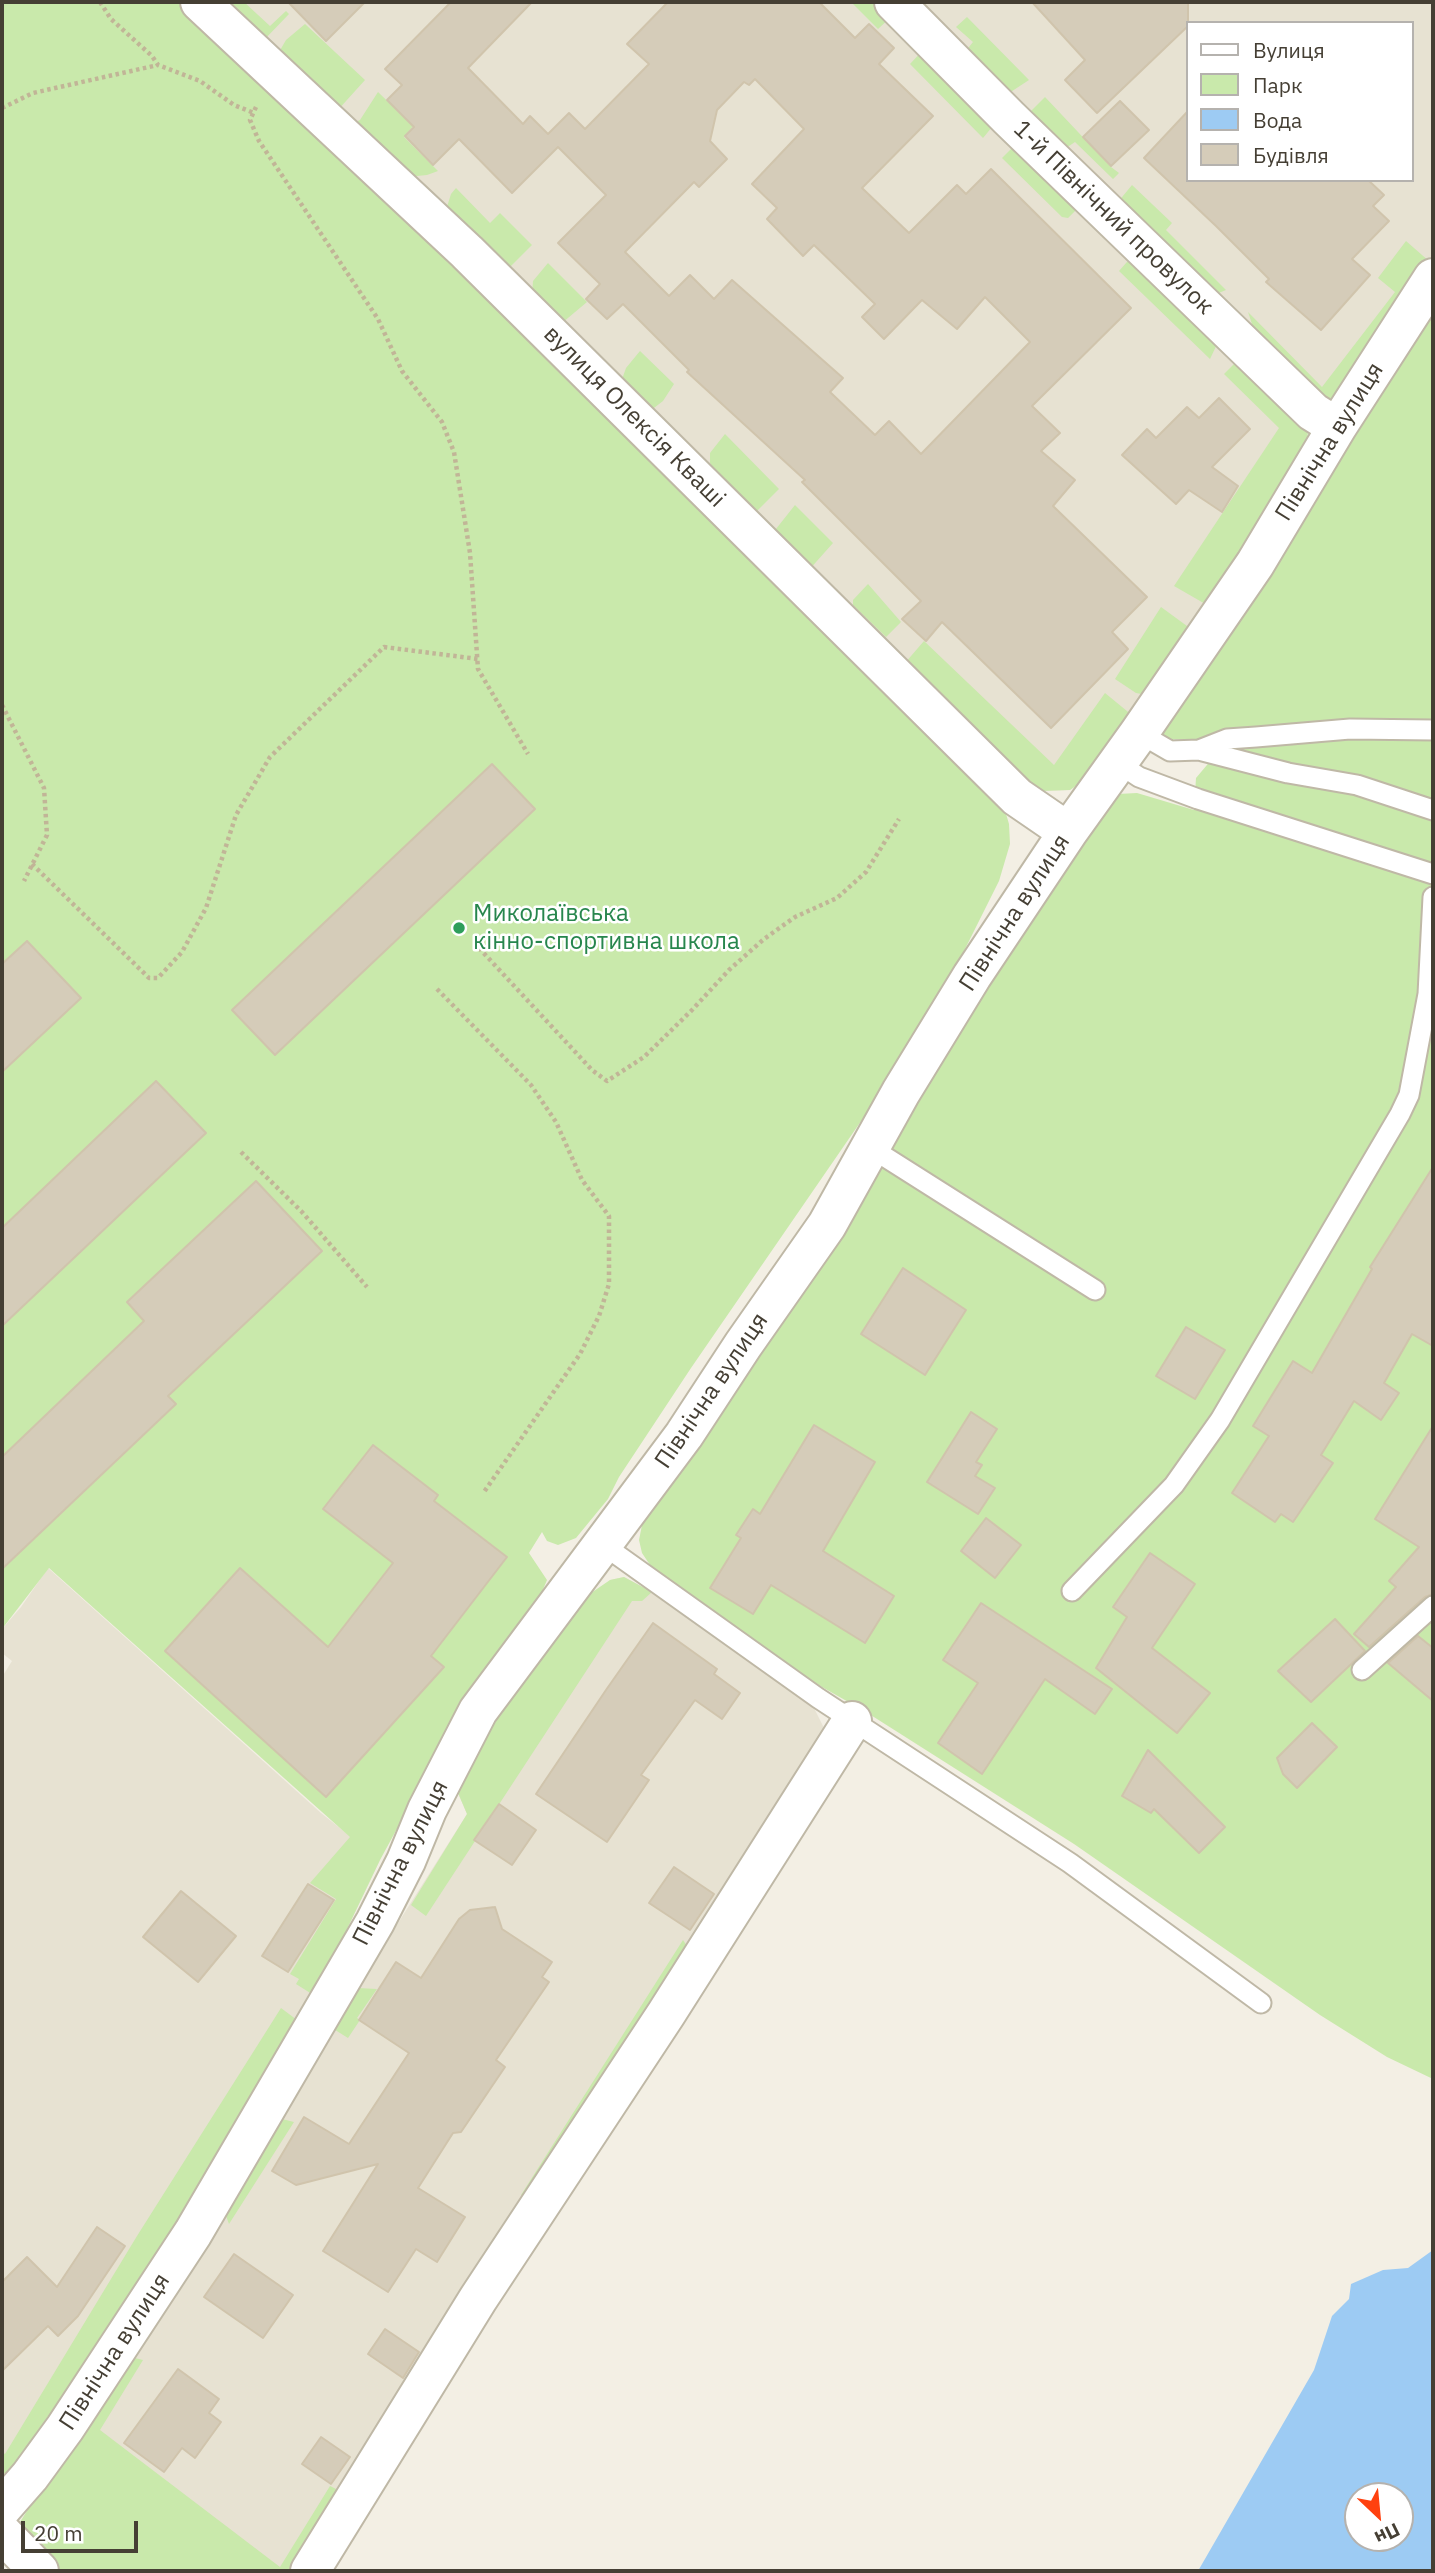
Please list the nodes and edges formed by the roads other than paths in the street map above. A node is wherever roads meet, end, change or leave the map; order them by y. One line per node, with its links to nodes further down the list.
1 (200, 2): 9 (street, вулиця Олексія Кваші)
2 (894, 2): 4 (street, 1-й Північний провулок)
3 (1433, 278): 4 (street, Північна вулиця)
4 (1337, 427): 6 (street, Північна вулиця)
5 (1433, 730): 7 (lane)
6 (1129, 748): 7 (lane); 9 (street, Північна вулиця); 10 (lane)
7 (1199, 750): 8 (lane)
8 (1433, 810)
9 (1068, 831): 12 (street, Північна вулиця)
10 (1433, 874)
11 (1433, 897): 15 (lane)
12 (871, 1148): 13 (lane); 14 (street, Північна вулиця)
13 (1095, 1290)
14 (602, 1544): 18 (lane); 20 (street, Північна вулиця)
15 (1072, 1591)
16 (1433, 1606): 17 (lane)
17 (1362, 1670)
18 (852, 1721): 19 (lane); 23 (street)
19 (1261, 2003)
20 (2, 2508)
21 (2, 2533): 22 (street)
22 (38, 2571)
23 (310, 2571)

